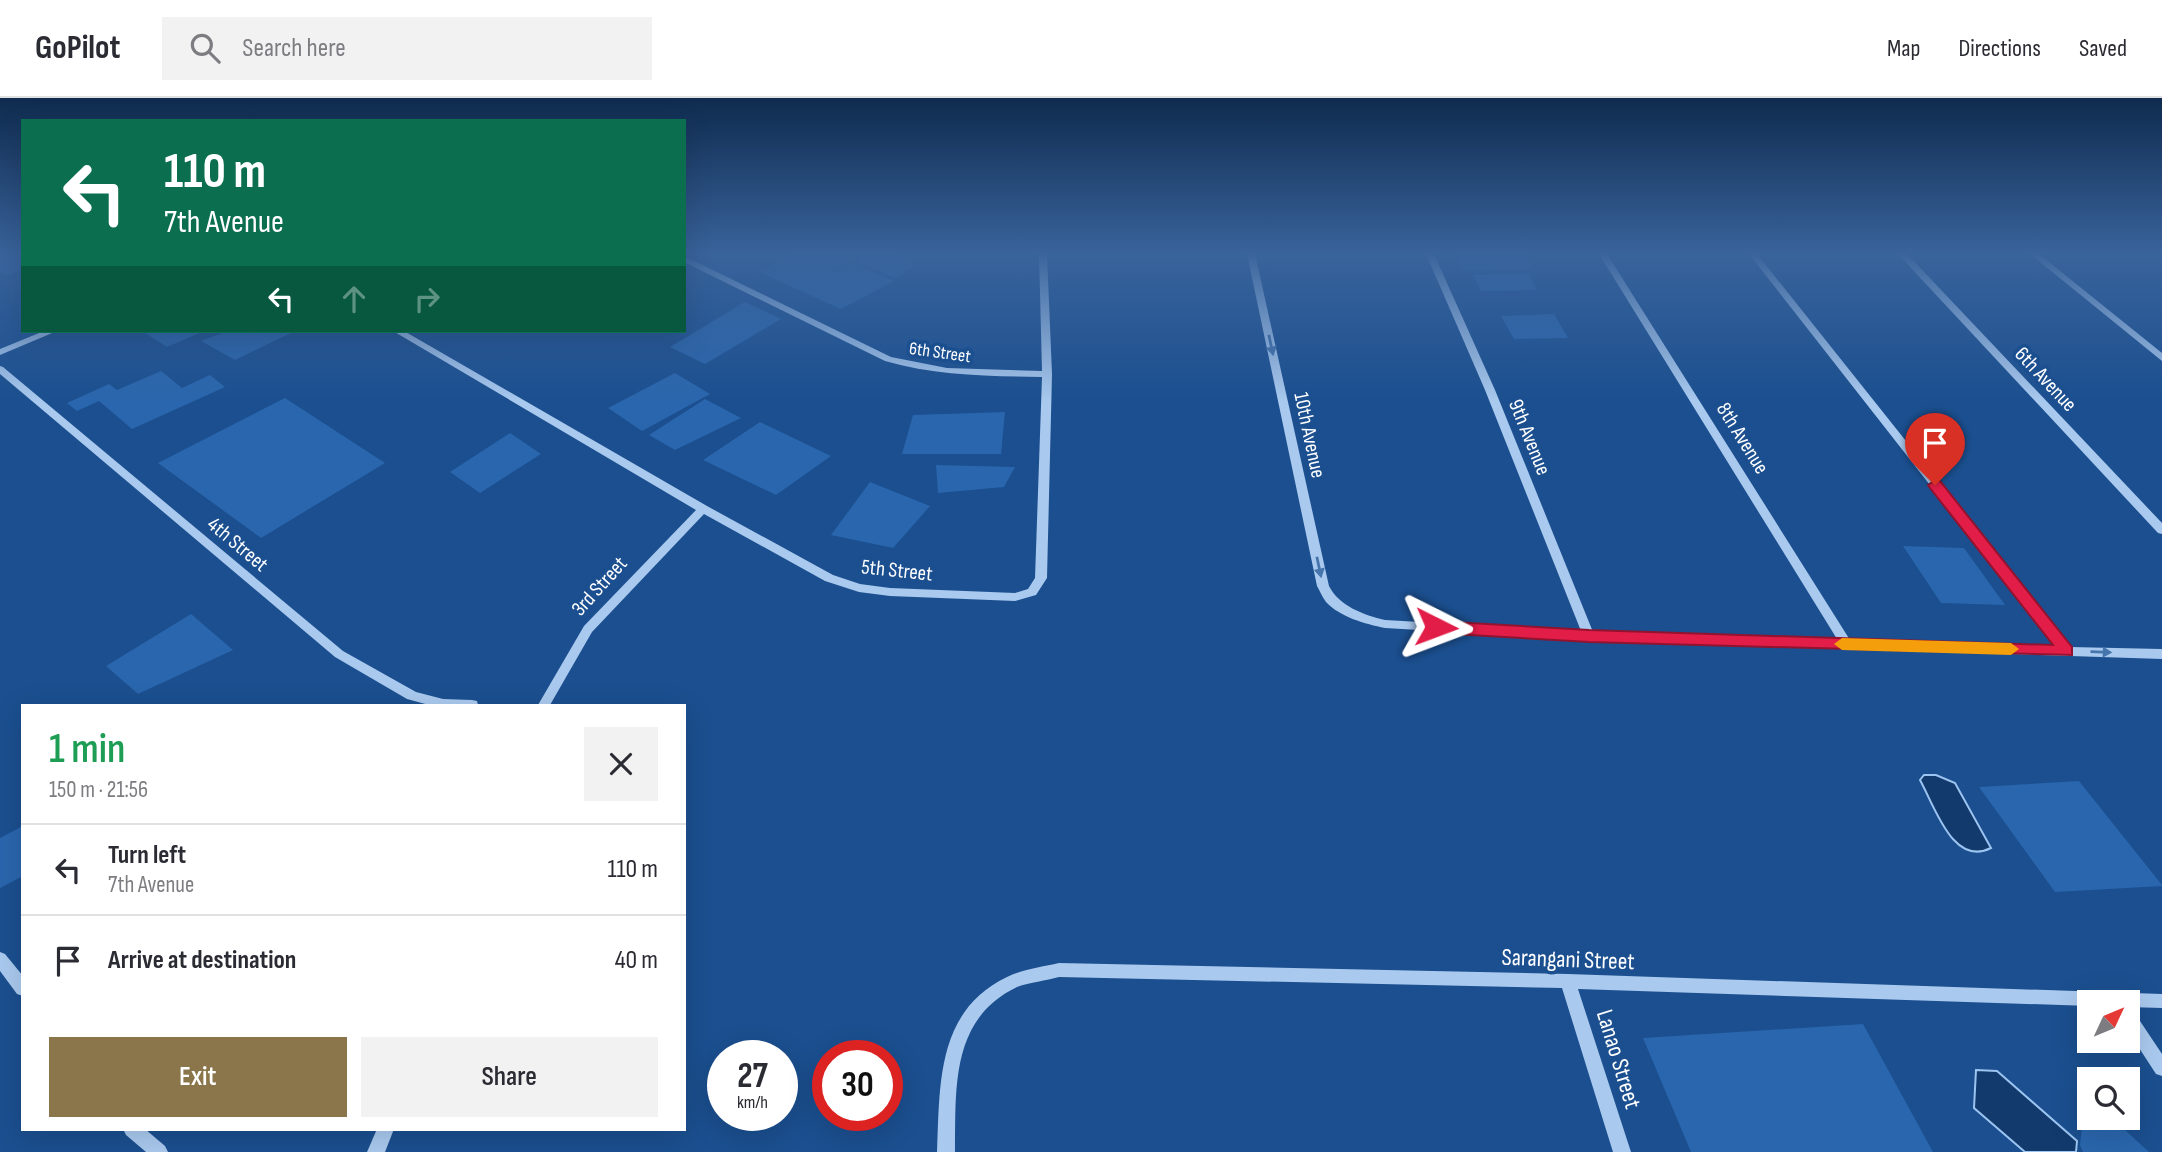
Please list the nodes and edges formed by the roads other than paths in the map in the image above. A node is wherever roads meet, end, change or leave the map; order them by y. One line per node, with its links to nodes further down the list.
1 (774, 303): 14 (street, 6th Street)
2 (1044, 303): 14 (street, 5th Street)
3 (1262, 303): 17 (street, 10th Avenue, one-way to 17)
4 (1452, 303): 17 (street, 9th Avenue)
5 (1634, 303): 18 (street, 8th Avenue)
6 (1792, 303): 19 (street)
7 (1948, 303): 16 (street, 6th Avenue)
8 (2095, 303): 12 (street)
9 (47, 333): 11 (street)
10 (401, 333): 15 (street, 5th Street)
11 (0, 352)
12 (2162, 358)
13 (0, 369): 21 (street, 4th Street)
14 (1047, 374): 15 (street, 5th Street)
15 (703, 509): 22 (street, 3rd Street)
16 (2162, 530)
17 (1589, 636): 18 (street)
18 (1846, 644): 19 (street)
19 (2067, 651): 20 (street, one-way to 20)
20 (2162, 654)
21 (443, 704)
22 (545, 704)
23 (0, 959): 25 (street)
24 (1569, 981): 26 (street, Sarangani Street); 29 (street, Sarangani Street); 37 (street, Lanao Street)
25 (21, 986)
26 (2077, 1000)
27 (2162, 1001): 28 (street, Sarangani Street)
28 (2140, 1002)
29 (980, 1003): 36 (street)
30 (2140, 1035): 31 (street)
31 (2162, 1068)
32 (134, 1131): 34 (street)
33 (384, 1131): 35 (street)
34 (159, 1152)
35 (376, 1152)
36 (946, 1152)
37 (1622, 1152)

